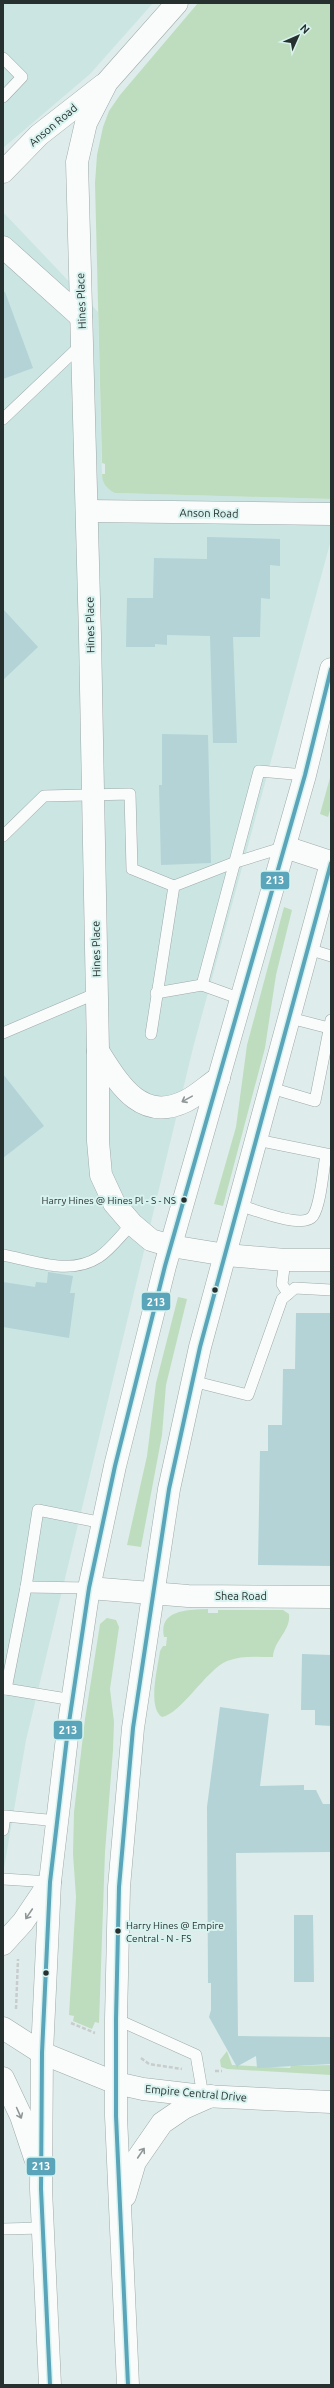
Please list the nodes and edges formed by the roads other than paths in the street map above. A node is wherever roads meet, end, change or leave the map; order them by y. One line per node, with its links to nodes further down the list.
1 (177, 3): 3 (main road, Hines Place)
2 (3, 58): 4 (lane)
3 (107, 82): 5 (main road, Anson Road); 7 (main road, Hines Place)
4 (3, 97)
5 (3, 172)
6 (3, 247): 7 (main road)
7 (81, 317): 8 (main road, Hines Place)
8 (83, 343): 9 (lane); 10 (main road, Hines Place)
9 (3, 419)
10 (87, 511): 11 (main road, Anson Road); 14 (main road, Hines Place)
11 (331, 514)
12 (331, 669): 13 (main road)
13 (305, 775): 16 (main road); 18 (lane)
14 (93, 794): 15 (lane); 19 (lane); 23 (main road, Hines Place)
15 (3, 836)
16 (285, 847): 17 (main road); 18 (lane); 25 (main road)
17 (331, 862): 20 (main road)
18 (233, 863): 19 (lane); 22 (lane)
19 (174, 886): 24 (lane)
20 (308, 949): 21 (lane); 26 (main road)
21 (331, 956)
22 (202, 985): 24 (lane); 25 (lane)
23 (97, 993): 28 (lane); 30 (main road, Hines Place)
24 (156, 993): 29 (lane)
25 (241, 999): 31 (main road)
26 (290, 1018): 27 (lane); 32 (main road)
27 (330, 1024): 32 (lane)
28 (3, 1033)
29 (150, 1034)
30 (98, 1051): 31 (main road, one-way to 30); 36 (main road, Hines Place)
31 (219, 1078): 37 (main road)
32 (271, 1088): 33 (main road)
33 (257, 1140): 34 (lane); 35 (main road)
34 (328, 1155): 35 (lane)
35 (239, 1205): 39 (main road)
36 (132, 1224): 37 (main road, Hines Place); 38 (lane)
37 (171, 1246): 39 (main road, Hines Place); 45 (main road)
38 (3, 1255)
39 (226, 1255): 40 (main road, Hines Place); 44 (main road)
40 (285, 1260): 41 (main road, Hines Place); 43 (lane)
41 (331, 1260)
42 (331, 1290): 43 (lane)
43 (288, 1294): 44 (lane)
44 (192, 1381): 48 (main road)
45 (103, 1523): 46 (lane); 47 (main road)
46 (26, 1587): 47 (lane); 50 (lane)
47 (89, 1588): 48 (main road, Shea Road); 51 (main road)
48 (152, 1593): 49 (main road, Shea Road); 57 (main road)
49 (331, 1597)
50 (5, 1689): 51 (lane)
51 (73, 1700): 52 (main road)
52 (58, 1821): 53 (lane); 55 (main road)
53 (3, 1830)
54 (3, 1879): 55 (lane)
55 (50, 1882): 56 (main road, one-way to 56); 59 (main road)
56 (11, 1950)
57 (116, 2019): 61 (main road); 62 (lane)
58 (3, 2028): 59 (main road, Empire Central Drive)
59 (42, 2053): 61 (main road, Empire Central Drive); 64 (main road)
60 (3, 2078): 64 (main road, one-way to 64)
61 (116, 2083): 62 (main road, Empire Central Drive); 65 (main road)
62 (207, 2096): 63 (main road, Empire Central Drive); 65 (main road, one-way to 62)
63 (331, 2102)
64 (41, 2189): 66 (main road)
65 (120, 2217): 69 (main road)
66 (43, 2228): 67 (lane); 68 (main road)
67 (3, 2229)
68 (50, 2385)
69 (128, 2385)

